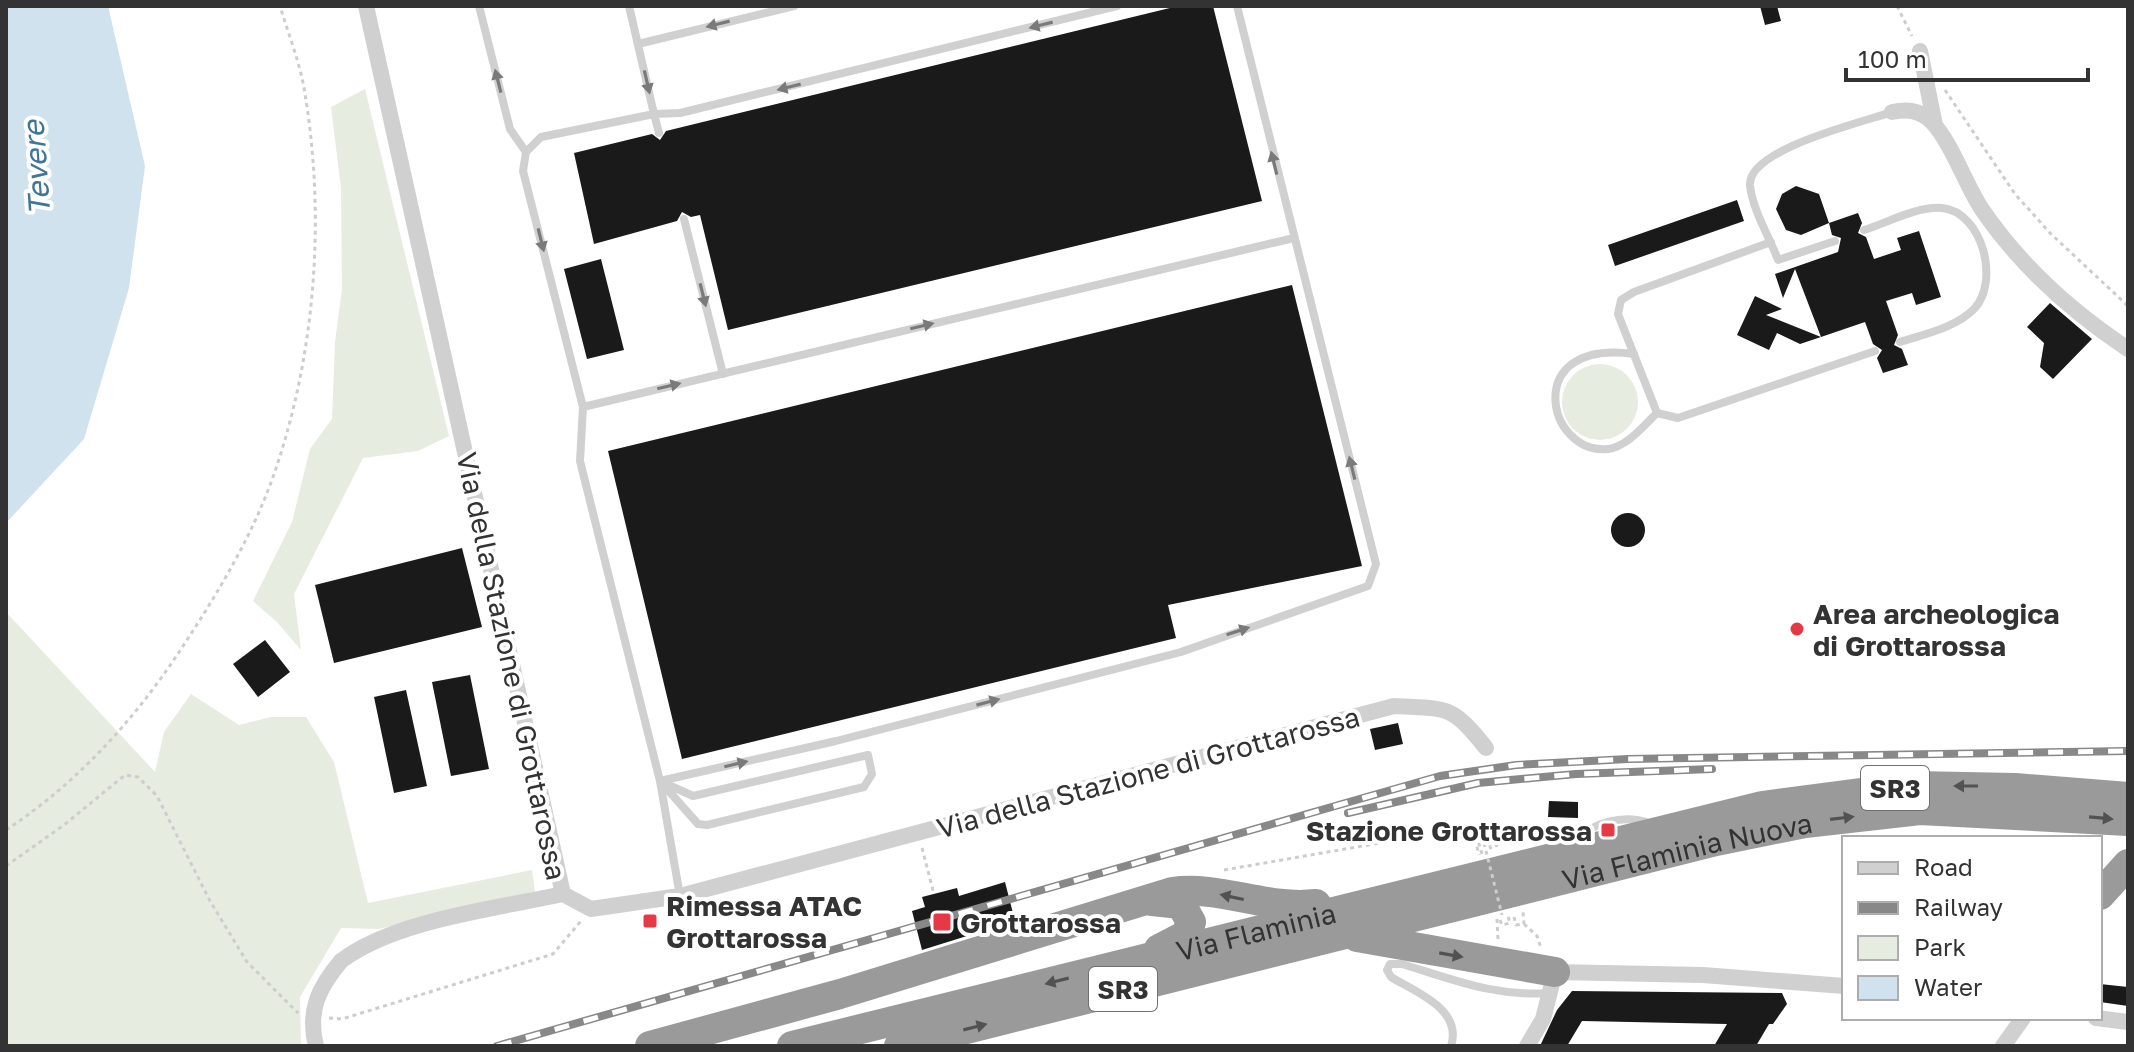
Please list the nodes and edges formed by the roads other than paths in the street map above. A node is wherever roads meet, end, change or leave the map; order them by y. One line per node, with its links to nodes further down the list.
1 (366, 6): 34 (street, Via della Stazione di Grottarossa)
2 (479, 6): 13 (lane, one-way to 2)
3 (629, 6): 7 (lane)
4 (794, 6): 7 (lane, one-way to 7)
5 (1117, 6): 10 (lane, one-way to 10)
6 (1237, 6): 16 (lane, one-way to 6)
7 (638, 44): 10 (lane, one-way to 10)
8 (1920, 51): 11 (street)
9 (1892, 112): 11 (street); 18 (lane)
10 (654, 114): 12 (lane); 13 (lane)
11 (1935, 125): 20 (street)
12 (659, 133)
13 (526, 152): 24 (lane, one-way to 24)
14 (684, 219): 23 (lane, one-way to 23)
15 (1864, 230): 19 (lane)
16 (1294, 238): 23 (lane, one-way to 16); 27 (lane, one-way to 16)
17 (1835, 241): 18 (lane)
18 (1771, 242): 22 (lane)
19 (1900, 342)
20 (2128, 349)
21 (1875, 351): 25 (lane)
22 (1634, 354): 25 (lane); 25 (lane)
23 (723, 374): 24 (lane, one-way to 23)
24 (583, 407): 27 (lane)
25 (1657, 413)
26 (1486, 748): 35 (street, Via della Stazione di Grottarossa)
27 (660, 781): 27 (lane); 35 (lane)
28 (2128, 785): 29 (highway)
29 (2015, 788): 30 (highway, Via Flaminia Nuova / SR3); 36 (highway, Via Flaminia Nuova / SR3, one-way to 36)
30 (2128, 797)
31 (2128, 821): 38 (highway, Via Flaminia Nuova / SR3, one-way to 31)
32 (2128, 864): 33 (highway)
33 (2102, 893)
34 (563, 894): 35 (street, Via della Stazione di Grottarossa); 45 (street, bridge)
35 (680, 896)
36 (1393, 898): 37 (highway, one-way to 37); 40 (highway, Via Flaminia / SR3)
37 (1142, 901): 40 (highway); 46 (highway)
38 (1347, 936): 39 (highway, one-way to 39); 40 (highway, Via Flaminia / SR3)
39 (1550, 972): 41 (street); 50 (lane); 51 (street)
40 (1129, 975): 47 (highway, Via Flaminia / SR3, one-way to 47); 48 (highway, Via Flaminia / SR3, one-way to 40); 49 (highway)
41 (1842, 986)
42 (2102, 1019): 44 (street)
43 (2022, 1020): 52 (street)
44 (2128, 1022)
45 (316, 1046)
46 (650, 1046)
47 (792, 1046)
48 (899, 1046)
49 (994, 1046)
50 (1451, 1046)
51 (1527, 1046)
52 (2003, 1046)

